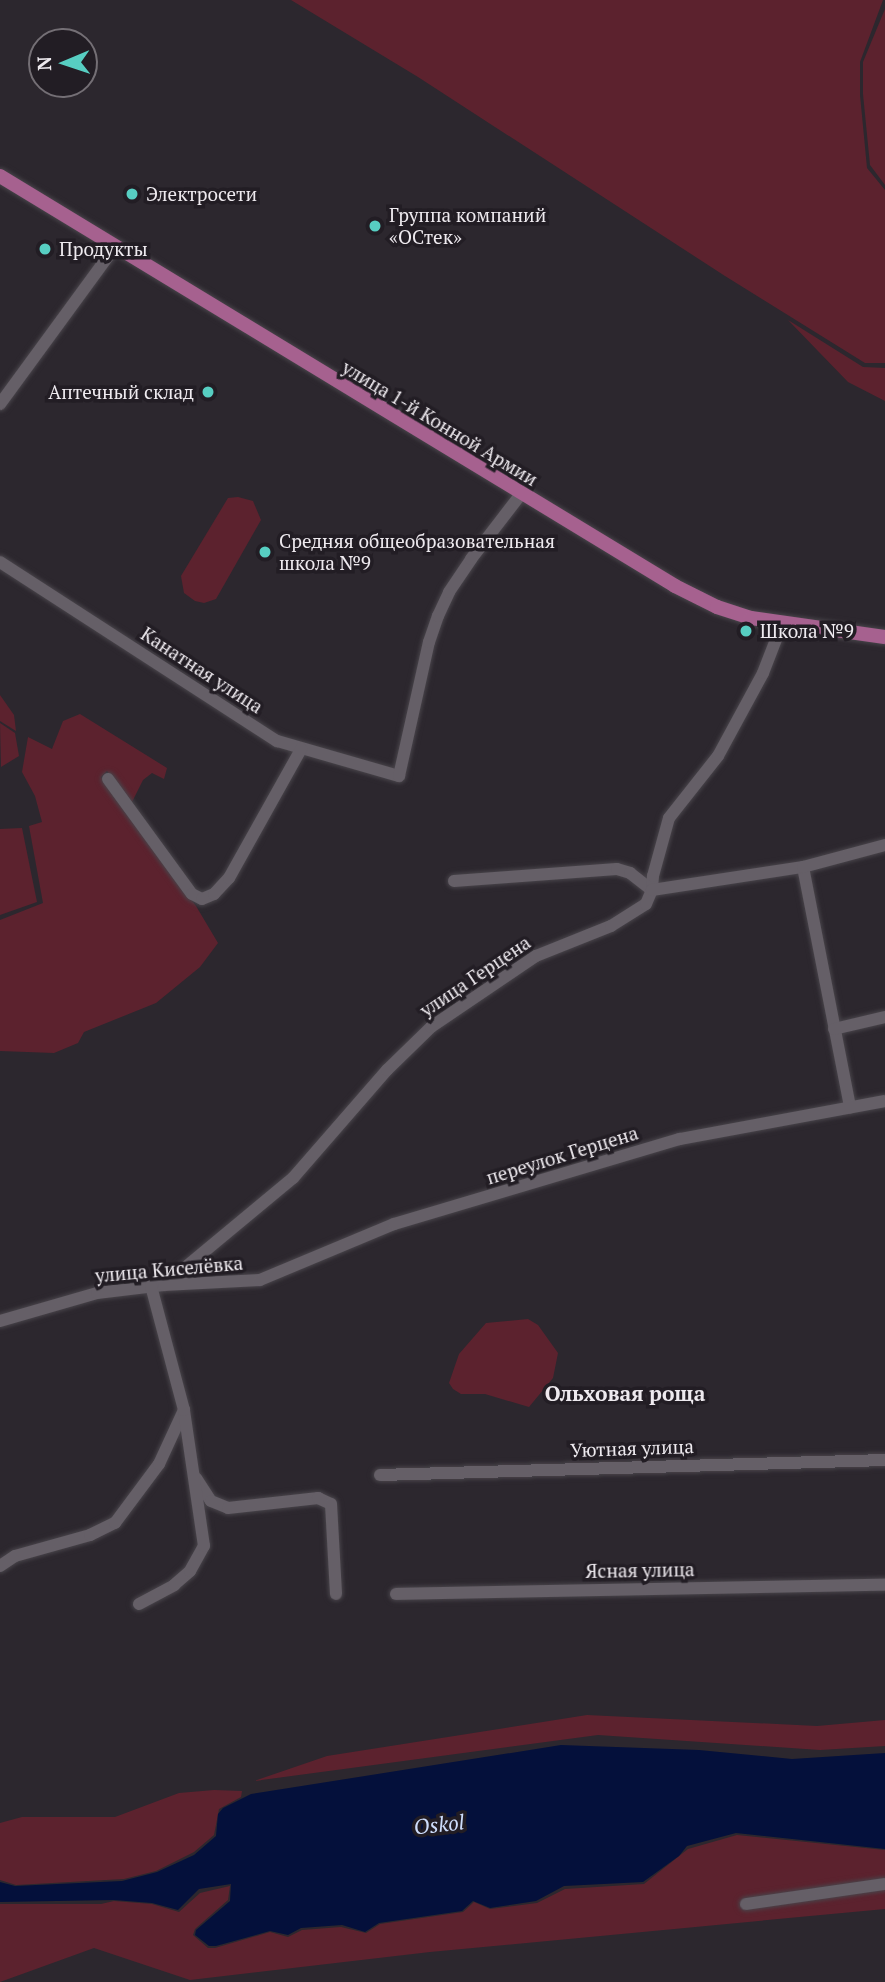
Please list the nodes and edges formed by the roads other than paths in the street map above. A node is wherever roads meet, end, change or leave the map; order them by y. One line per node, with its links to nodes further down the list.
1 (0, 176): 2 (main road, улица 1-й Конной Армии)
2 (115, 247): 3 (street); 4 (main road, улица 1-й Конной Армии)
3 (0, 404)
4 (521, 494): 6 (main road, улица 1-й Конной Армии); 8 (street, Канатная улица)
5 (0, 562): 8 (street, Канатная улица)
6 (782, 624): 7 (main road, улица 1-й Конной Армии); 13 (street)
7 (885, 637)
8 (301, 749): 9 (street)
9 (108, 779)
10 (885, 845): 11 (street)
11 (803, 866): 13 (street); 15 (street)
12 (454, 881): 13 (street)
13 (652, 890): 19 (street, улица Герцена)
14 (885, 1017): 15 (street)
15 (834, 1029): 17 (street)
16 (885, 1101): 17 (street, переулок Герцена)
17 (850, 1107): 18 (street, переулок Герцена)
18 (260, 1280): 19 (street, улица Киселёвка)
19 (158, 1285): 20 (street, улица Киселёвка); 21 (street)
20 (0, 1321)
21 (184, 1410): 23 (street); 25 (street)
22 (885, 1460): 24 (street, Уютная улица)
23 (194, 1475): 27 (street); 29 (street)
24 (380, 1475)
25 (0, 1566)
26 (885, 1585): 28 (street, Ясная улица)
27 (336, 1594)
28 (396, 1594)
29 (139, 1604)
30 (885, 1884): 31 (street)
31 (746, 1904)

